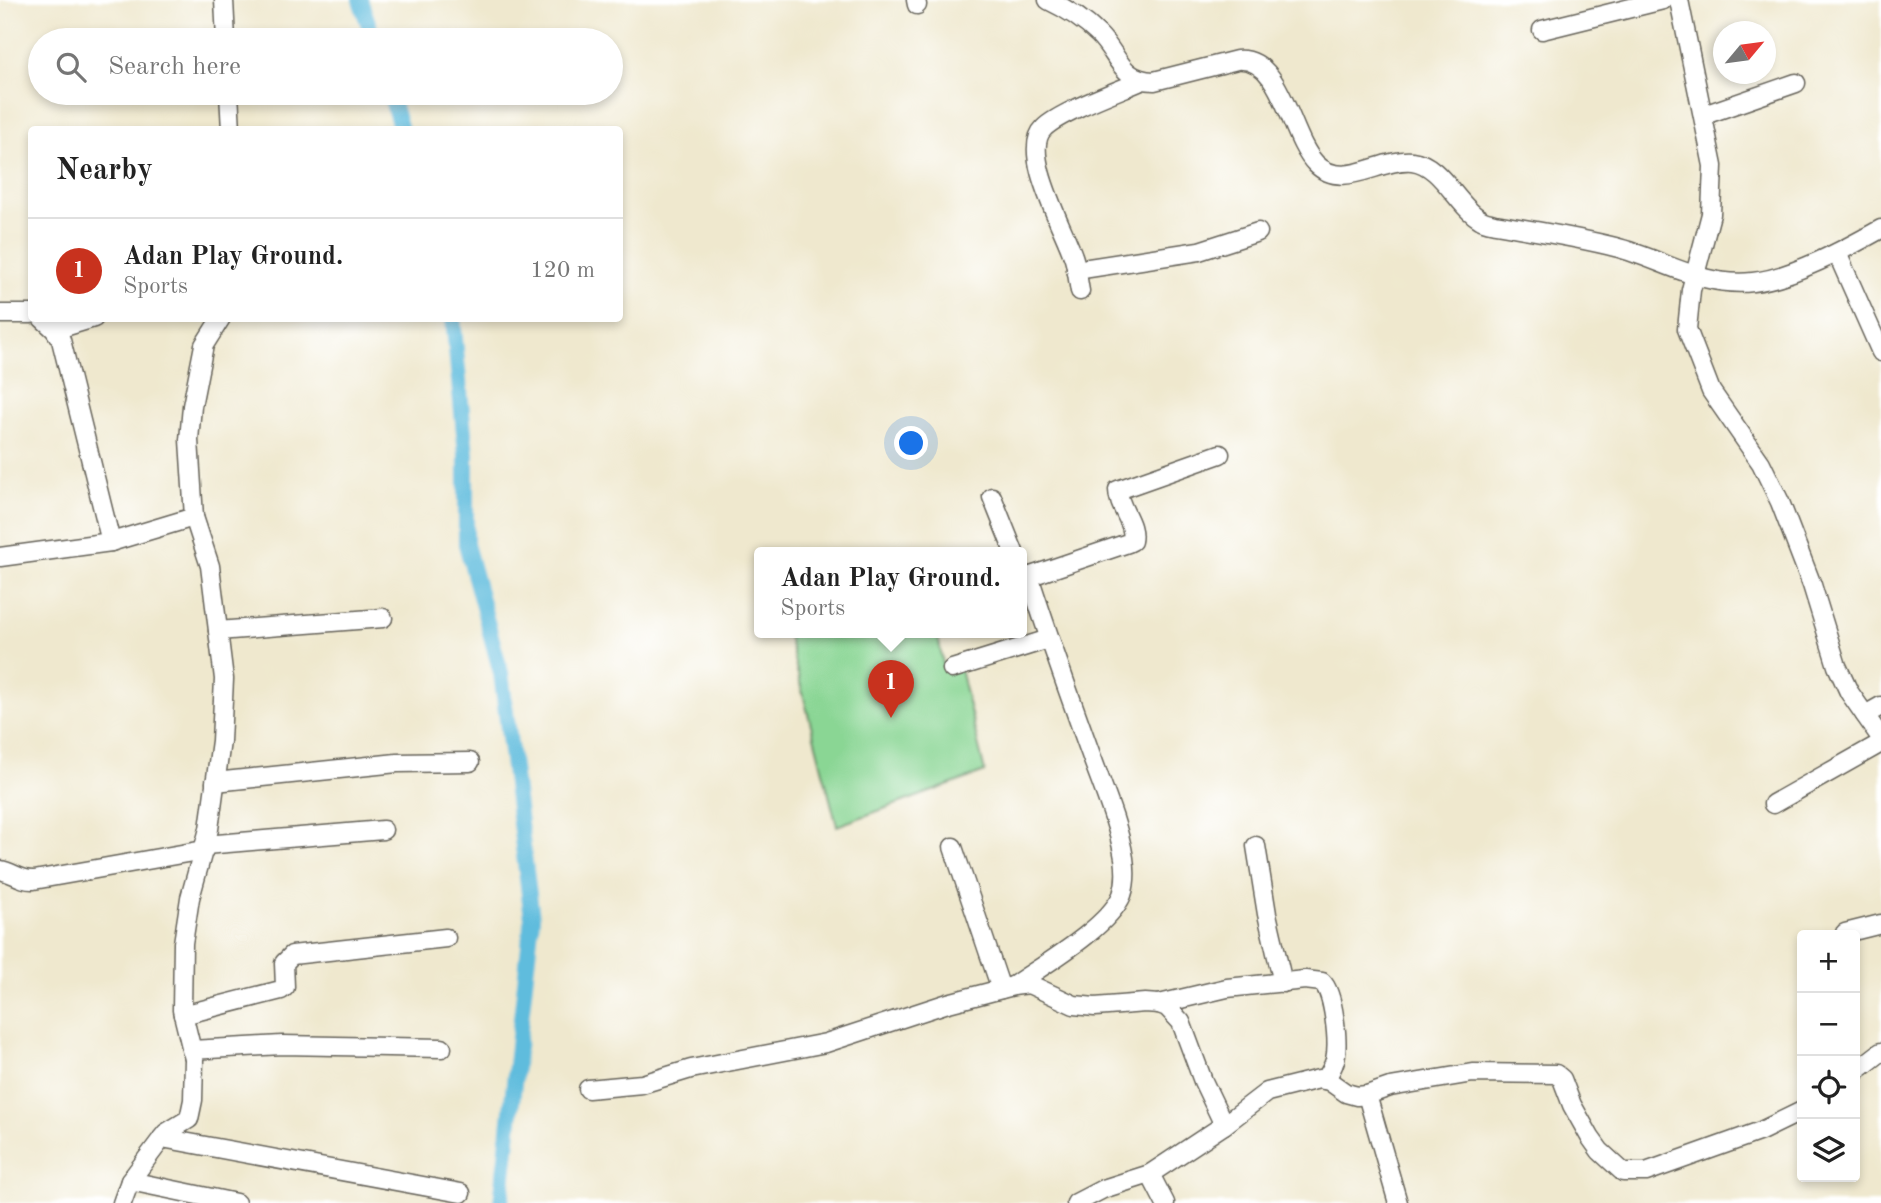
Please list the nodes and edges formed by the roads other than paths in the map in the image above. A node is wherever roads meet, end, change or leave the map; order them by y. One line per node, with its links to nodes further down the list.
1 (224, 0): 5 (street)
2 (1048, 0): 7 (street)
3 (1663, 0): 6 (street)
4 (1679, 0): 10 (street)
5 (225, 28)
6 (1542, 30)
7 (1141, 81): 15 (street); 16 (street)
8 (1796, 83): 10 (street)
9 (230, 105): 11 (street)
10 (1704, 115): 16 (street)
11 (231, 126)
12 (1881, 229): 14 (street)
13 (1258, 232): 15 (street)
14 (1837, 253): 16 (street); 22 (street)
15 (1076, 270): 17 (street)
16 (1696, 277): 35 (street)
17 (1080, 291)
18 (0, 314): 19 (street)
19 (28, 314)
20 (215, 322): 25 (street)
21 (49, 324): 26 (street)
22 (1881, 352)
23 (1220, 454): 29 (street)
24 (992, 498): 27 (street)
25 (194, 517): 26 (street); 32 (street)
26 (111, 542): 28 (street)
27 (1012, 547)
28 (0, 556)
29 (1027, 576)
30 (1027, 584): 33 (street)
31 (383, 618): 32 (street)
32 (218, 631): 38 (street)
33 (1049, 639): 34 (street); 49 (street)
34 (953, 669)
35 (1873, 711): 36 (street)
36 (1881, 740): 39 (street)
37 (470, 762): 38 (street)
38 (215, 782): 42 (street)
39 (1773, 804)
40 (383, 830): 42 (street)
41 (1256, 846): 48 (street)
42 (205, 847): 44 (street); 51 (street)
43 (953, 847): 49 (street)
44 (0, 870)
45 (1881, 924): 46 (street)
46 (1857, 930)
47 (446, 938): 51 (street)
48 (1283, 983): 50 (street); 56 (street)
49 (1007, 987): 50 (street); 57 (street)
50 (1159, 1004): 60 (street)
51 (183, 1015): 53 (street)
52 (442, 1048): 53 (street)
53 (191, 1049): 61 (street)
54 (1881, 1052): 55 (street)
55 (1860, 1068)
56 (1325, 1080): 58 (street); 60 (street)
57 (588, 1089)
58 (1367, 1095): 59 (street); 69 (street)
59 (1797, 1113)
60 (1224, 1125): 62 (street)
61 (162, 1138): 63 (street); 64 (street)
62 (1150, 1174): 67 (street); 68 (street)
63 (130, 1181): 65 (street); 66 (street)
64 (461, 1193)
65 (122, 1203)
66 (236, 1203)
67 (1076, 1203)
68 (1165, 1203)
69 (1398, 1203)

